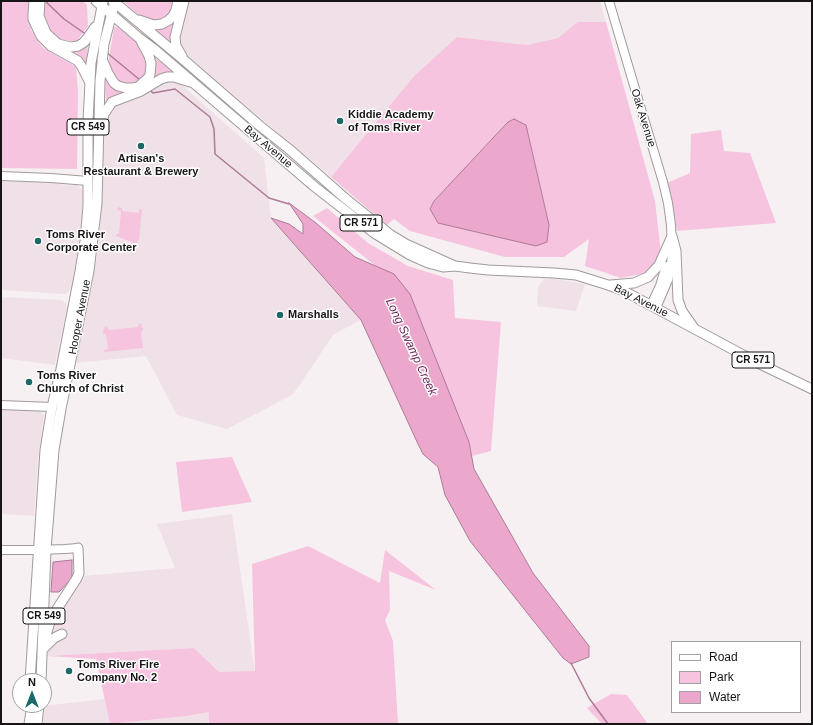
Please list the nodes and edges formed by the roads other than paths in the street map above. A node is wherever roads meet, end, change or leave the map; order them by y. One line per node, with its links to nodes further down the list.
1 (34, 1): 14 (main road)
2 (40, 1): 11 (main road)
3 (178, 1): 9 (main road)
4 (184, 1): 13 (main road)
5 (609, 1): 23 (street, Oak Avenue)
6 (114, 2): 8 (main road, Hooper Avenue / CR 549); 9 (main road, Bay Avenue / CR 571)
7 (100, 3): 8 (main road, Bay Avenue); 11 (main road, Hooper Avenue)
8 (112, 15): 10 (main road, Bay Avenue); 12 (main road, Hooper Avenue / CR 549)
9 (134, 18): 13 (main road, Bay Avenue / CR 571)
10 (138, 37): 15 (main road, Bay Avenue); 16 (main road); 17 (main road)
11 (92, 39): 14 (main road, Hooper Avenue / CR 549)
12 (102, 57): 16 (main road); 18 (main road, Hooper Avenue / CR 549)
13 (184, 61): 17 (main road, Bay Avenue / CR 571)
14 (90, 82): 22 (main road, Hooper Avenue / CR 549)
15 (193, 83): 16 (main road); 19 (main road, Bay Avenue)
16 (146, 85): 18 (main road)
17 (260, 126): 19 (main road); 20 (main road, Bay Avenue / CR 571)
18 (99, 136): 33 (main road, Hooper Avenue / CR 549)
19 (262, 142): 20 (main road)
20 (273, 144): 24 (main road, Bay Avenue / CR 571); 24 (main road, Bay Avenue / CR 571)
21 (1, 176): 22 (street)
22 (88, 182): 30 (main road, Hooper Avenue / CR 549)
23 (672, 236): 25 (main road); 26 (street, Oak Avenue); 27 (main road)
24 (455, 266): 25 (main road, Bay Avenue / CR 571)
25 (608, 285): 26 (main road, Bay Avenue / CR 571)
26 (654, 307): 27 (main road, Bay Avenue / CR 571)
27 (695, 329): 28 (main road, Bay Avenue / CR 571)
28 (812, 389)
29 (1, 405): 30 (street)
30 (52, 407): 33 (main road, Hooper Avenue / CR 549)
31 (78, 548): 33 (street); 35 (main road)
32 (1, 550): 33 (street)
33 (42, 550): 35 (main road, Hooper Avenue / CR 549); 37 (main road, Hooper Avenue / CR 549)
34 (62, 634): 35 (main road)
35 (42, 650): 36 (main road, Hooper Avenue / CR 549)
36 (41, 669): 38 (main road); 39 (main road, Hooper Avenue / CR 549)
37 (31, 673)
38 (38, 673)
39 (41, 673)
40 (28, 713): 43 (main road)
41 (30, 713): 43 (main road)
42 (38, 713): 44 (main road)
43 (28, 724)
44 (37, 724)

